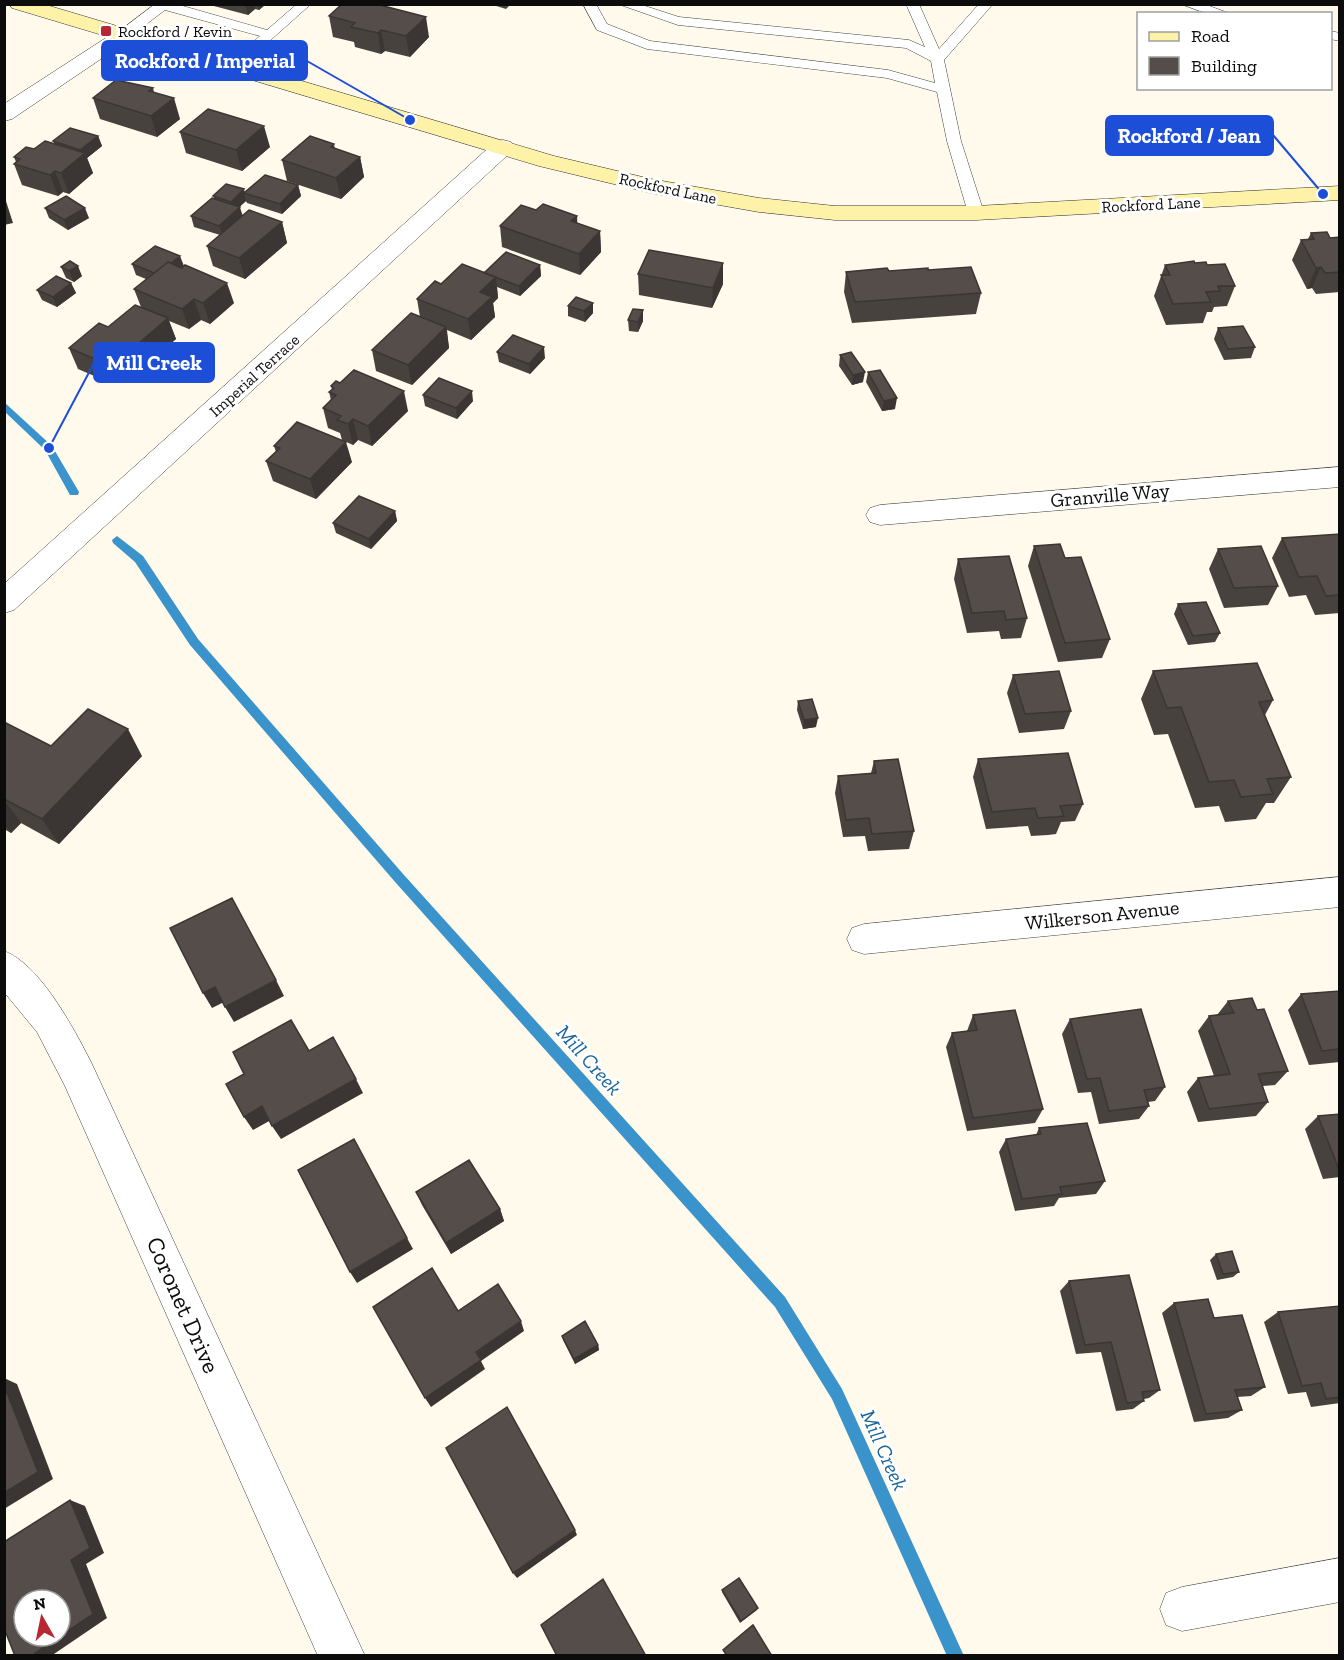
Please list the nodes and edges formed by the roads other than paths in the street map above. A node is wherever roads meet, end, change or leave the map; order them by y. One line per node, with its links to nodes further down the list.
1 (305, 4): 12 (lane)
2 (589, 4): 16 (lane)
3 (624, 4): 14 (lane)
4 (912, 4): 11 (lane)
5 (927, 4): 11 (lane)
6 (987, 4): 14 (lane)
7 (1187, 4): 10 (lane)
8 (164, 5): 12 (lane); 13 (lane)
9 (33, 6): 13 (main road, Rockford Lane)
10 (1217, 12)
11 (921, 23): 14 (lane)
12 (270, 34): 15 (lane)
13 (122, 36): 15 (main road, Rockford Lane); 17 (street)
14 (937, 59): 16 (lane)
15 (231, 68): 18 (main road, Rockford Lane)
16 (943, 89): 20 (lane)
17 (4, 114)
18 (503, 147): 20 (main road, Rockford Lane); 23 (street, Imperial Terrace)
19 (1340, 193): 20 (main road, Rockford Lane)
20 (976, 213)
21 (1340, 477): 22 (street, Granville Way)
22 (880, 515)
23 (4, 602)
24 (1340, 892): 25 (street, Wilkerson Avenue)
25 (864, 939)
26 (4, 966): 29 (street, Coronet Drive)
27 (1340, 1580): 28 (street)
28 (1182, 1609)
29 (342, 1656)

